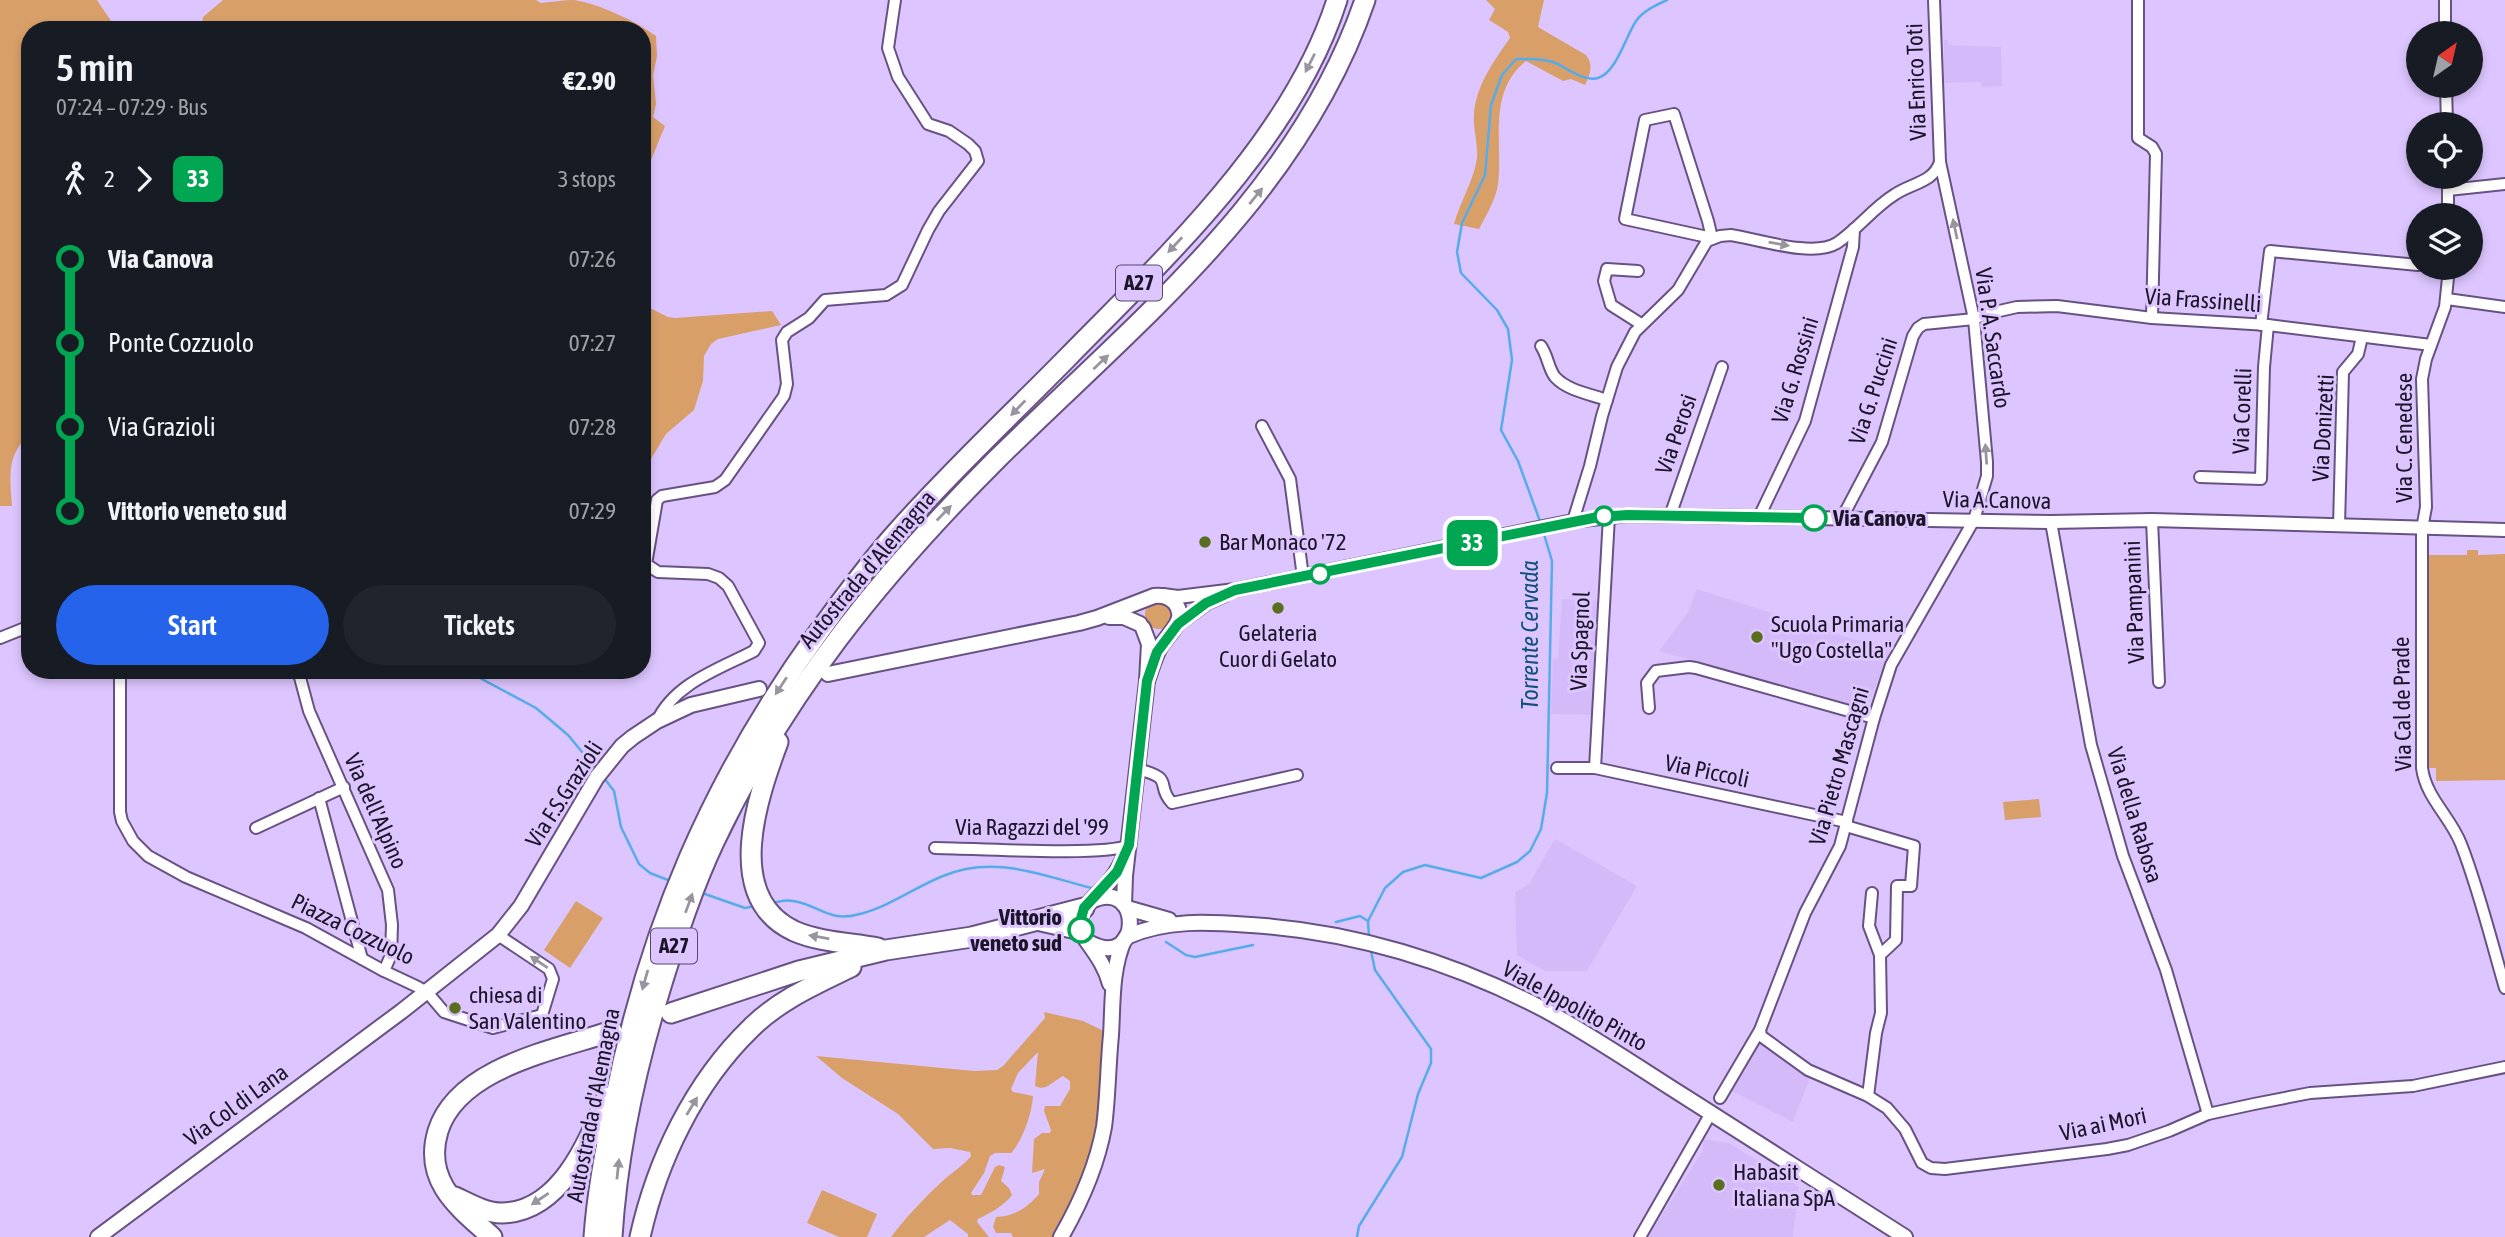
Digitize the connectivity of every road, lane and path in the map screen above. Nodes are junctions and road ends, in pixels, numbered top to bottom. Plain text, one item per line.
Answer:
1 (895, 0) edge
2 (1337, 0) edge
3 (1365, 0) edge
4 (1934, 0) edge
5 (2138, 0) edge
6 (2445, 0) edge
7 (2445, 21) edge
8 (1940, 162) junction
9 (2505, 184) edge
10 (2448, 190) joint
11 (2448, 203) edge
12 (1854, 229) junction
13 (1712, 238) junction
14 (2406, 264) edge
15 (1638, 271) dead end
16 (2448, 280) edge
17 (2447, 299) junction
18 (2505, 307) edge
19 (2152, 318) junction
20 (1974, 319) junction
21 (1641, 324) junction
22 (2265, 325) junction
23 (2362, 337) junction
24 (2431, 345) junction
25 (1541, 346) dead end
26 (1722, 367) dead end
27 (1607, 400) junction
28 (1262, 426) dead end
29 (2200, 477) dead end
30 (1609, 516) junction
31 (1670, 516) junction
32 (1759, 517) junction
33 (1842, 518) junction
34 (1974, 520) junction
35 (2152, 520) junction
36 (1573, 521) junction
37 (2051, 522) junction
38 (2339, 526) junction
39 (2422, 529) junction
40 (2505, 530) edge
41 (651, 535) edge
42 (651, 567) edge
43 (1303, 577) junction
44 (1235, 590) junction
45 (1162, 595) junction
46 (1146, 600) junction
47 (1097, 618) junction
48 (1142, 626) junction
49 (1174, 628) junction
50 (21, 630) edge
51 (0, 638) edge
52 (828, 674) dead end
53 (120, 679) edge
54 (300, 679) edge
55 (807, 679) junction
56 (1147, 681) junction
57 (2159, 682) dead end
58 (759, 689) dead end
59 (1649, 708) dead end
60 (1874, 718) junction
61 (657, 721) junction
62 (1557, 768) dead end
63 (1595, 768) junction
64 (1137, 769) junction
65 (1297, 775) dead end
66 (344, 787) junction
67 (319, 799) junction
68 (1847, 824) junction
69 (256, 828) dead end
70 (1129, 845) junction
71 (935, 848) dead end
72 (1872, 893) dead end
73 (1087, 905) junction
74 (1125, 907) junction
75 (1040, 921) junction
76 (1181, 923) junction
77 (498, 935) junction
78 (1085, 937) junction
79 (1125, 939) junction
80 (886, 950) junction
81 (1880, 955) junction
82 (362, 959) junction
83 (384, 971) junction
84 (445, 979) joint
85 (2505, 988) edge
86 (427, 992) junction
87 (1112, 992) junction
88 (402, 1011) joint
89 (671, 1013) dead end
90 (1760, 1030) junction
91 (612, 1031) dead end
92 (623, 1058) junction
93 (2505, 1067) edge
94 (1868, 1096) junction
95 (1720, 1098) dead end
96 (1711, 1113) junction
97 (2208, 1114) junction
98 (448, 1194) junction
99 (98, 1237) edge
100 (492, 1237) edge
101 (594, 1237) edge
102 (612, 1237) edge
103 (640, 1237) edge
104 (1061, 1237) edge
105 (1640, 1237) edge
106 (1905, 1237) edge

1 - 41 street
2 -> 92 highway, Autostrada d'Alemagna / A27
55 -> 3 highway, Autostrada d'Alemagna / A27
4 - 8 street, Via Enrico Toti
5 - 19 street
6 - 7 street
8 - 12 street
20 -> 8 street, Via P. A. Saccardo
9 - 10 street
10 - 11 street
13 -> 12 street
12 - 32 street, Via G. Rossini
13 - 13 street
13 - 21 street
14 - 22 street
15 - 21 street
16 - 17 street, Via C. Cenedese
17 - 18 street
17 - 24 street, Via C. Cenedese
19 - 20 street, Via Frassinelli
19 - 22 street, Via Frassinelli
20 - 33 street, Via G. Puccini
34 -> 20 street, Via P. A. Saccardo
21 - 27 street
22 - 23 street, Via Frassinelli
22 - 29 street, Via Corelli
23 - 24 street, Via Frassinelli
23 - 38 street, Via Donizetti
24 - 39 street, Via C. Cenedese
25 - 27 street
26 - 31 street, Via Perosi
27 - 36 street
28 - 43 street
30 - 31 street, Via A.Canova
30 - 36 street, Via A.Canova
30 - 63 street, Via Spagnol
31 - 32 street, Via A.Canova
32 - 33 street, Via A.Canova
33 - 34 street, Via A.Canova
34 - 37 street, Via A.Canova
34 - 60 street, Via Pietro Mascagni
35 - 37 street, Via A.Canova
35 - 38 street, Via A.Canova
35 - 57 street, Via Pampanini
36 - 43 street
37 - 97 street, Via della Rabosa
38 - 39 street, Via A.Canova
39 - 40 street, Via A.Canova
39 - 85 street, Via Cal de Prade
42 - 61 street
43 - 44 street
44 - 45 street
44 - 49 street
45 - 46 main road
45 - 49 main road
46 - 47 main road
46 - 48 main road
47 - 48 main road
47 - 52 main road
48 - 49 main road
48 - 56 main road
49 - 56 main road
50 - 51 street
53 - 82 street, Piazza Cozzuolo
54 - 66 street, Via dell'Alpino
80 -> 55 highway, A27
102 -> 55 highway, Autostrada d'Alemagna / A27
56 - 64 main road
58 - 61 main road, Via F.S.Grazioli
59 - 60 street
60 - 68 street, Via Pietro Mascagni
61 - 77 main road, Via F.S.Grazioli
62 - 63 street, Via Piccoli
63 - 68 street, Via Piccoli
64 - 65 street
64 - 70 main road
66 - 67 street
66 - 83 street, Via dell'Alpino
67 - 69 street
67 - 82 street
68 - 81 street, Via Piccoli
68 - 90 street, Via Pietro Mascagni
70 - 71 street, Via Ragazzi del '99
70 - 73 main road
70 - 74 main road
72 - 81 street
73 - 74 main road
73 - 75 highway, A27
73 - 78 main road
74 - 76 main road, Viale Ippolito Pinto
74 - 79 main road
75 - 78 highway, A27
75 - 80 highway, A27
76 - 79 main road, Viale Ippolito Pinto
76 - 96 main road, Viale Ippolito Pinto
77 - 84 main road, Via F.S.Grazioli
86 -> 77 street
78 - 79 main road
78 - 87 main road
79 - 87 main road
80 - 89 highway, A27
103 -> 80 highway, A27
81 - 94 street
82 - 83 street, Piazza Cozzuolo
83 - 86 street, Piazza Cozzuolo
84 - 86 main road, Piazza Cozzuolo
86 - 88 main road, Piazza Cozzuolo
87 - 104 main road
88 - 99 main road, Via Col di Lana
90 - 94 street, Via ai Mori
90 - 95 street, Via Pietro Mascagni
91 - 98 highway
92 -> 98 highway, A27
92 - 101 highway, Autostrada d'Alemagna / A27
93 - 97 street, Via ai Mori
94 - 97 street, Via ai Mori
96 - 105 street
96 - 106 main road, Viale Ippolito Pinto
98 - 100 highway

